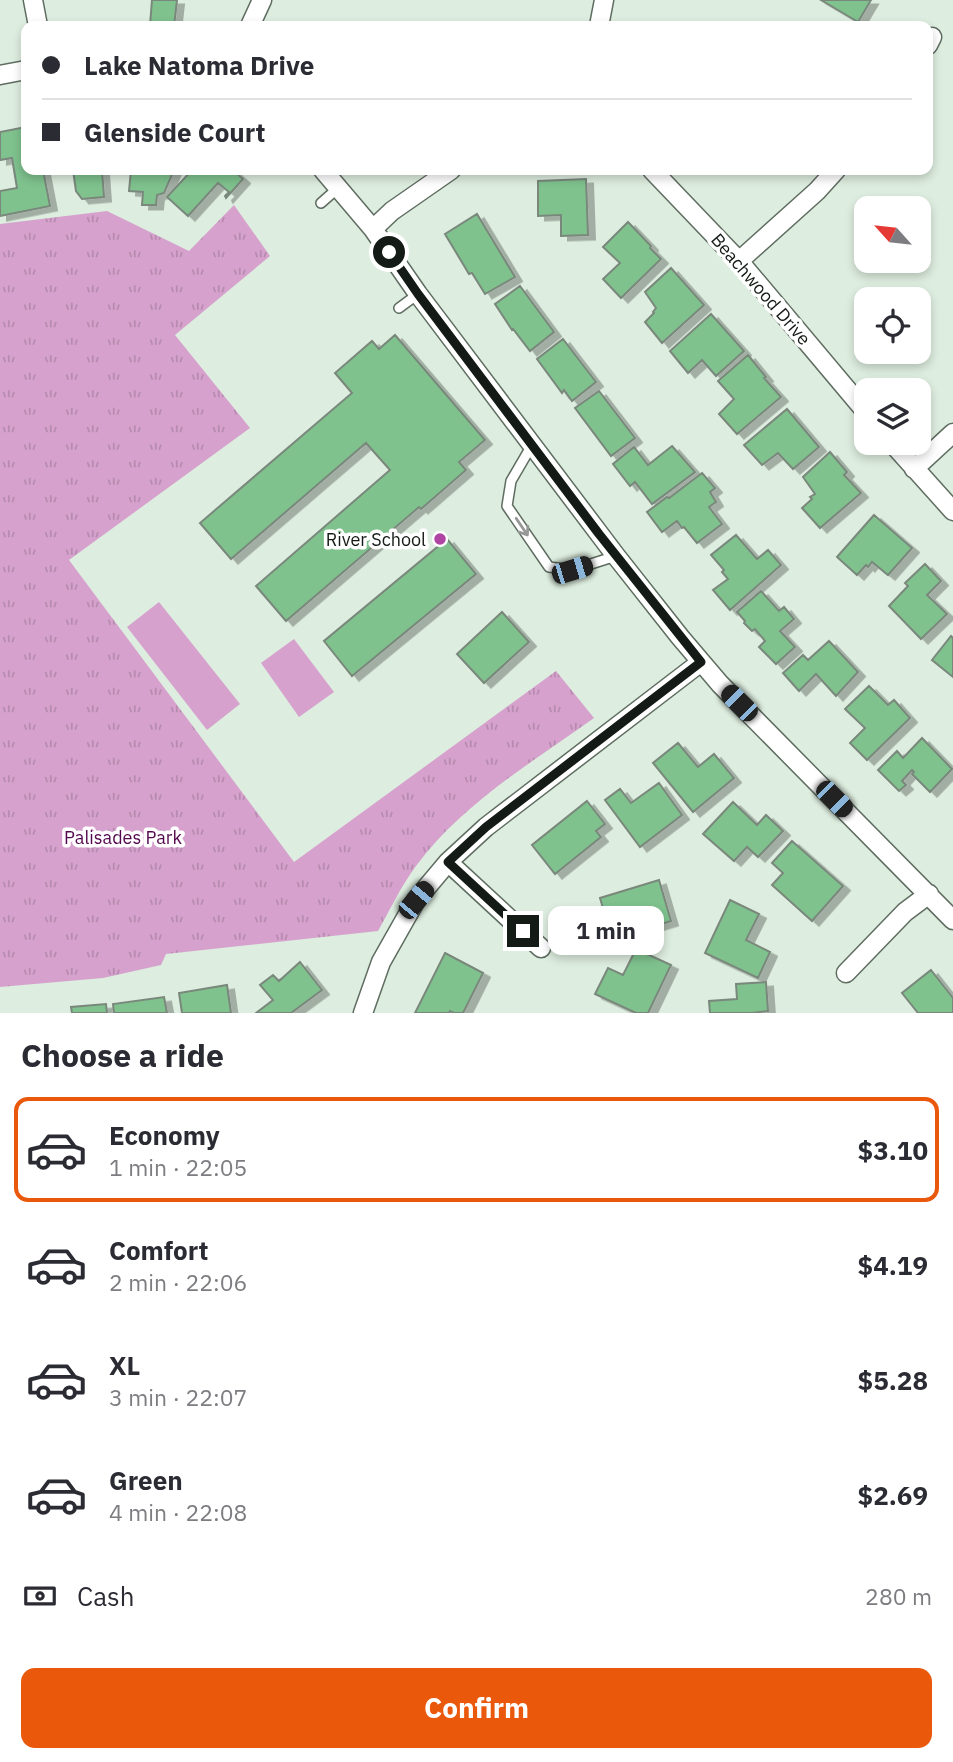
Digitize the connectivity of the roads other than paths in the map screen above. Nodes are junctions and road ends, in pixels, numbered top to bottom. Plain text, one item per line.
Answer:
1 (33, 0) edge
2 (262, 0) edge
3 (604, 0) edge
4 (37, 21) edge
5 (252, 21) edge
6 (600, 21) edge
7 (21, 71) edge
8 (0, 75) edge
9 (327, 175) edge
10 (444, 175) edge
11 (657, 175) edge
12 (831, 175) edge
13 (338, 188) junction
14 (321, 203) dead end
15 (373, 229) junction
16 (739, 261) junction
17 (418, 294) junction
18 (399, 308) dead end
19 (854, 398) edge
20 (953, 433) edge
21 (533, 445) junction
22 (902, 455) edge
23 (914, 469) junction
24 (953, 510) edge
25 (616, 556) junction
26 (701, 662) junction
27 (448, 862) junction
28 (929, 894) junction
29 (953, 920) edge
30 (541, 948) dead end
31 (846, 973) dead end
32 (363, 1013) edge

1 - 4 street
2 - 5 street
3 - 6 street
7 - 8 street
9 - 13 street
10 - 15 street
11 - 16 street, Beachwood Drive
12 - 16 street
13 - 14 lane
13 - 15 street
15 - 17 street
16 - 19 street, Beachwood Drive
17 - 18 lane
17 - 21 street
20 - 23 street
21 - 25 street
21 -> 25 lane
22 - 23 street
23 - 24 street
25 - 26 street
26 - 27 street
26 - 28 street
27 - 30 street
27 - 32 street
28 - 29 street
28 - 31 street

